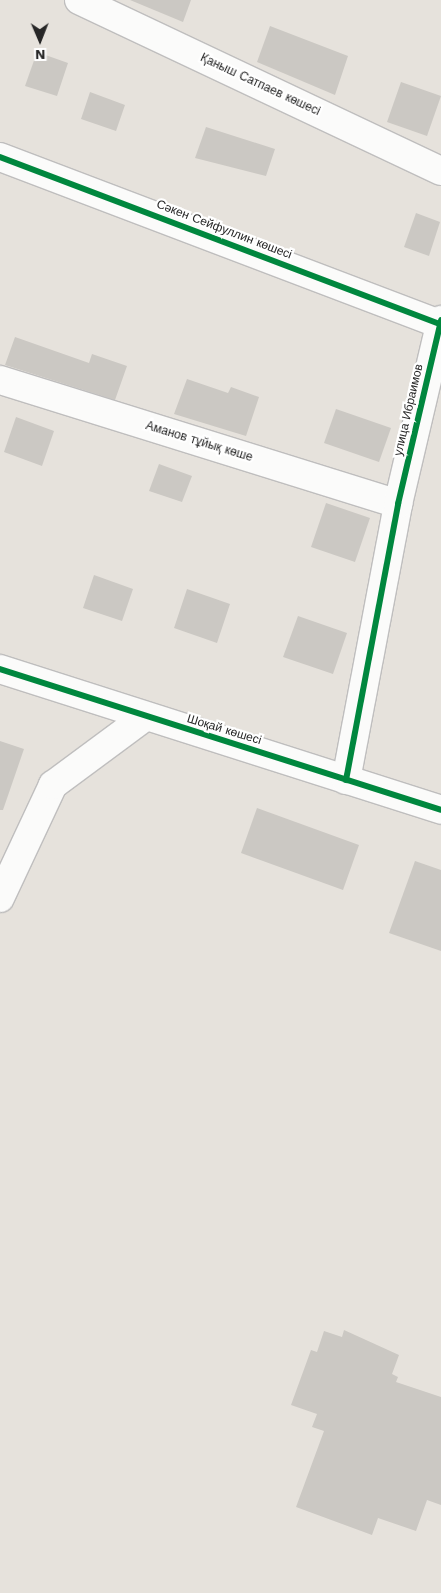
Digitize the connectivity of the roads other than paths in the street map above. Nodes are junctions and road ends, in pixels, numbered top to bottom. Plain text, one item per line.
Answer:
1 (79, 0) edge
2 (0, 158) edge
3 (441, 171) edge
4 (441, 322) edge
5 (0, 380) edge
6 (398, 504) junction
7 (0, 669) edge
8 (145, 717) junction
9 (346, 780) junction
10 (441, 810) edge
11 (0, 898) edge

1 - 3 street, Қаныш Сатпаев көшесі
2 - 4 street, Сәкен Сейфуллин көшесі
4 - 6 street, улица Ибраимов
5 - 6 street, Аманов тұйық көше
6 - 9 street, улица Ибраимов
7 - 8 street, Шоқай көшесі
8 - 9 street, Шоқай көшесі
8 - 11 street
9 - 10 street, Шоқай көшесі

